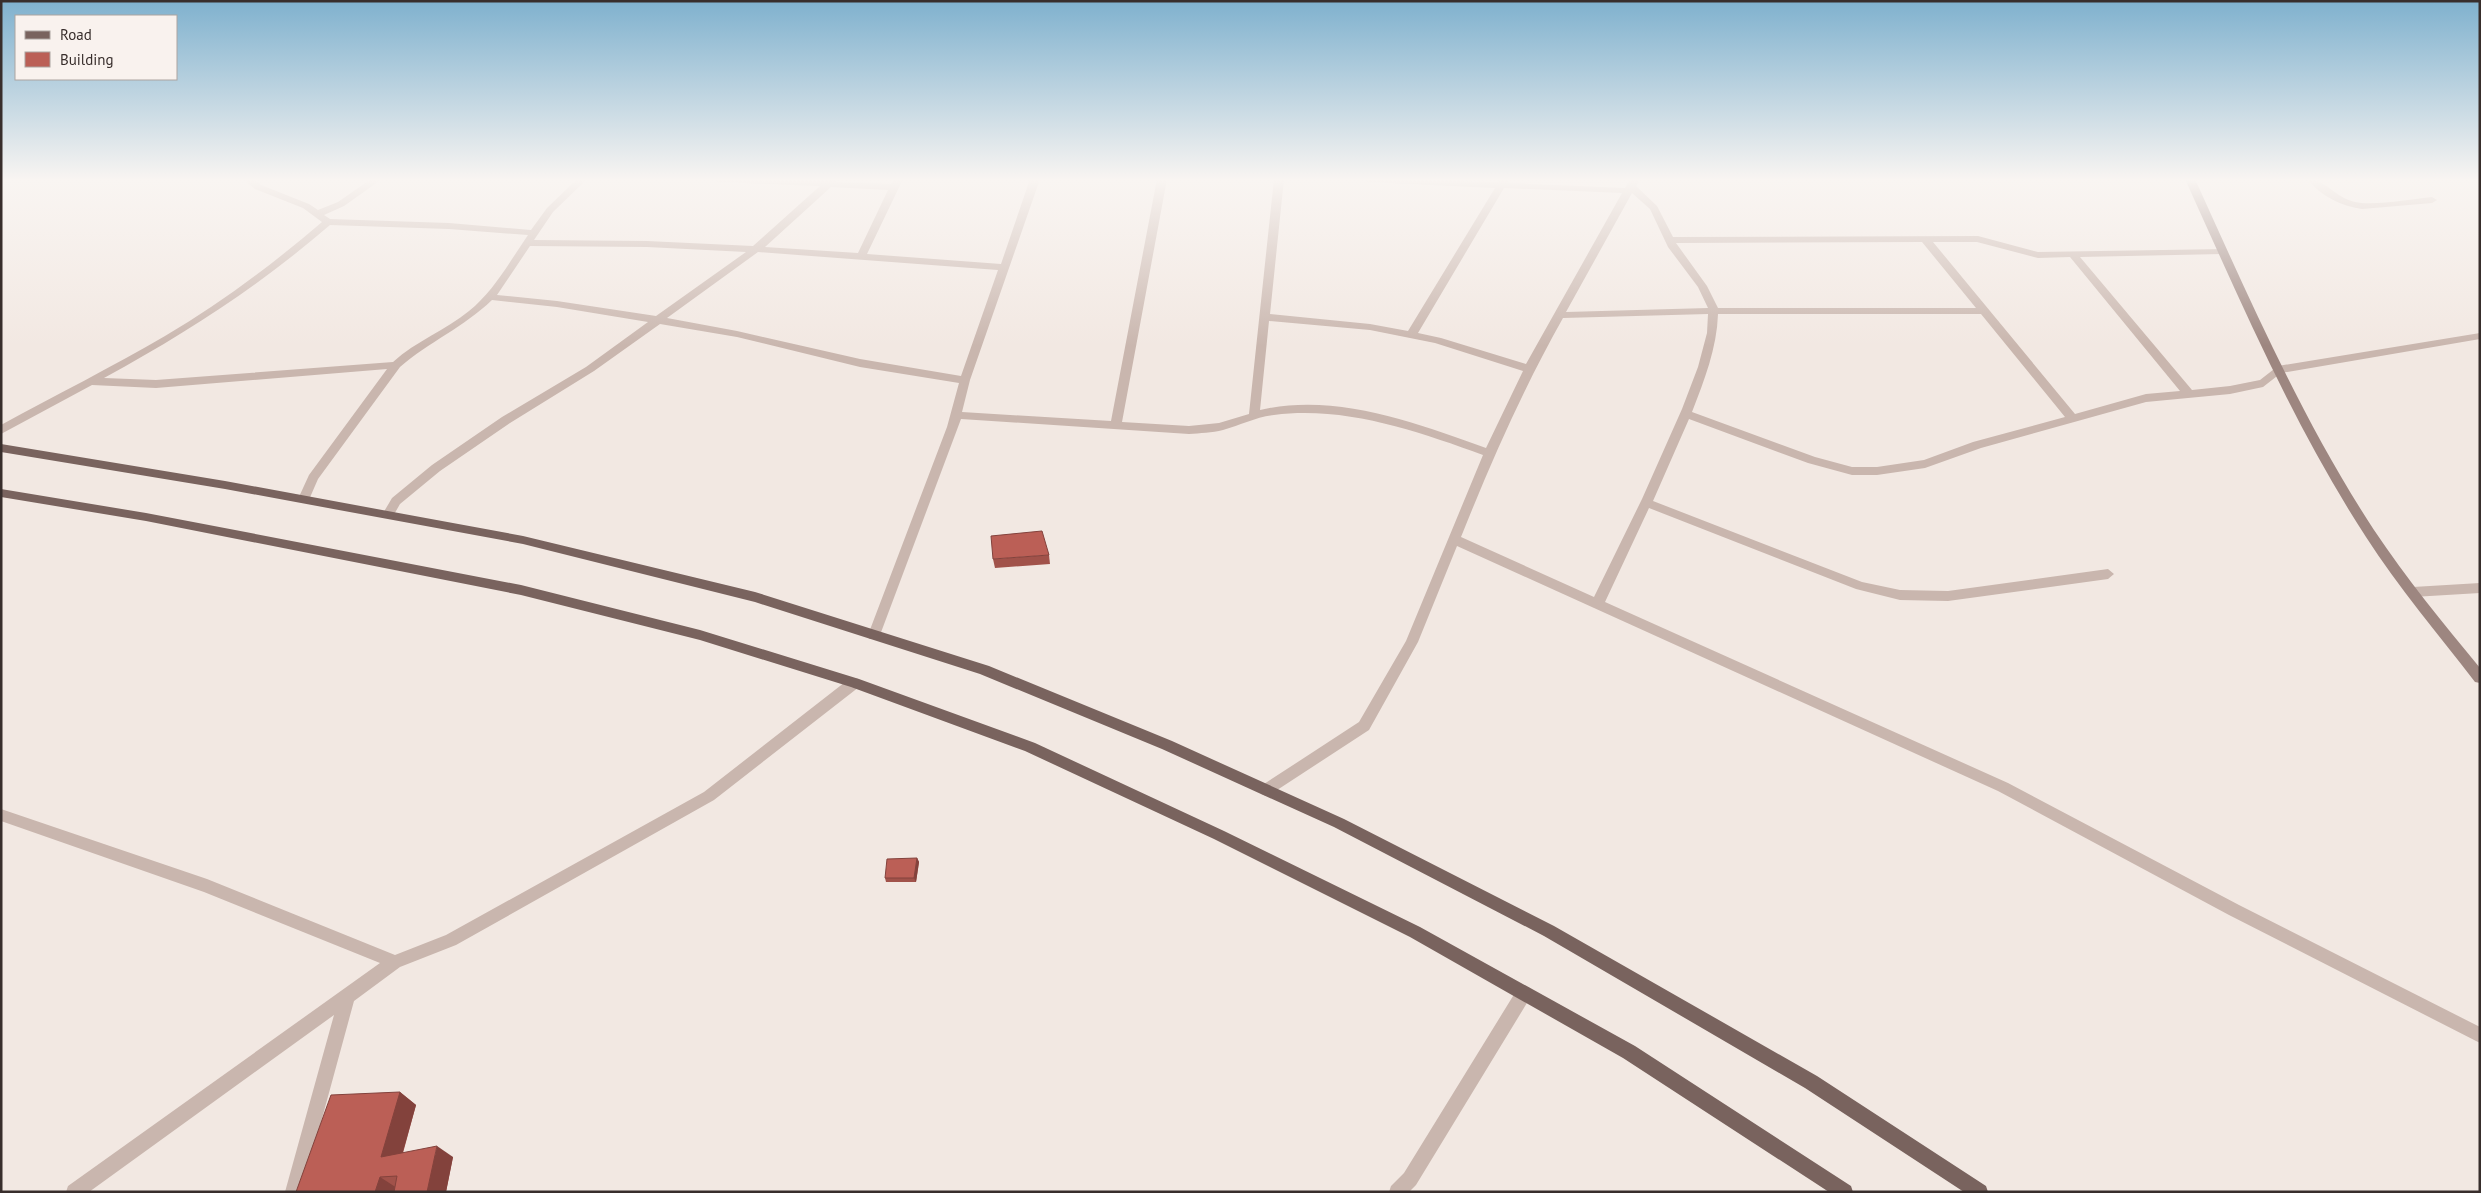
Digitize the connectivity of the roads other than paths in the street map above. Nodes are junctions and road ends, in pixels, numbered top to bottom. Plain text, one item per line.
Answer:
1 (313, 235) edge
2 (533, 235) edge
3 (772, 235) edge
4 (871, 235) edge
5 (1015, 235) edge
6 (1152, 235) edge
7 (1273, 235) edge
8 (1471, 235) edge
9 (1605, 235) edge
10 (1666, 235) edge
11 (2215, 235) edge
12 (1924, 238) junction
13 (1669, 240) junction
14 (528, 242) junction
15 (756, 249) junction
16 (2222, 250) junction
17 (861, 256) junction
18 (2074, 256) junction
19 (1004, 267) junction
20 (490, 297) junction
21 (1713, 311) junction
22 (1984, 311) junction
23 (1560, 316) junction
24 (1264, 317) junction
25 (658, 320) junction
26 (1411, 335) junction
27 (2480, 336) edge
28 (396, 365) junction
29 (1529, 369) junction
30 (2278, 370) junction
31 (965, 380) junction
32 (91, 381) junction
33 (2188, 392) junction
34 (956, 414) junction
35 (1685, 414) junction
36 (1254, 417) junction
37 (2073, 419) junction
38 (1116, 424) junction
39 (1, 430) edge
40 (1, 448) edge
41 (1489, 453) junction
42 (1, 493) edge
43 (304, 500) junction
44 (1644, 502) junction
45 (388, 515) junction
46 (1455, 540) junction
47 (2108, 574) dead end
48 (2480, 588) edge
49 (2414, 592) junction
50 (1597, 605) junction
51 (874, 635) junction
52 (2480, 678) edge
53 (854, 683) junction
54 (1266, 790) junction
55 (1, 815) edge
56 (395, 962) junction
57 (1524, 993) junction
58 (347, 998) junction
59 (2480, 1035) edge
60 (74, 1192) edge
61 (293, 1192) edge
62 (1397, 1192) edge
63 (1845, 1192) edge
64 (1980, 1192) edge

1 - 32 street
2 - 14 street
3 - 15 street
4 - 17 street
5 - 19 street
6 - 38 street
7 - 24 street
8 - 26 street
9 - 23 street
10 - 13 street
11 - 16 street
12 - 13 street
12 - 18 street
12 - 22 street
13 - 21 street
14 - 15 street
14 - 20 street
15 - 17 street
15 - 25 street
16 - 18 street
16 - 30 street
17 - 19 street
18 - 33 street
19 - 31 street
20 - 25 street
20 - 28 street
21 - 22 street
21 - 23 street
21 - 35 street
22 - 37 street
23 - 29 street
24 - 26 street
24 - 36 street
25 - 31 street
25 - 45 street
26 - 29 street
27 - 30 street
28 - 32 street
28 - 43 street
29 - 41 street
30 - 33 street
30 - 49 street
31 - 34 street
32 - 39 street
33 - 37 street
34 - 38 street
34 - 51 street
35 - 37 street
35 - 44 street
36 - 38 street
36 - 41 street
40 - 43 main road
41 - 46 street
42 - 53 main road
43 - 45 main road
44 - 47 street
44 - 50 street
45 - 51 main road
46 - 50 street
46 - 54 street
48 - 49 street
49 - 52 street
50 - 59 street
51 - 54 main road
53 - 56 street
53 - 57 main road
54 - 64 main road
55 - 56 street
56 - 58 street
57 - 62 street
57 - 63 main road
58 - 60 street
58 - 61 street

